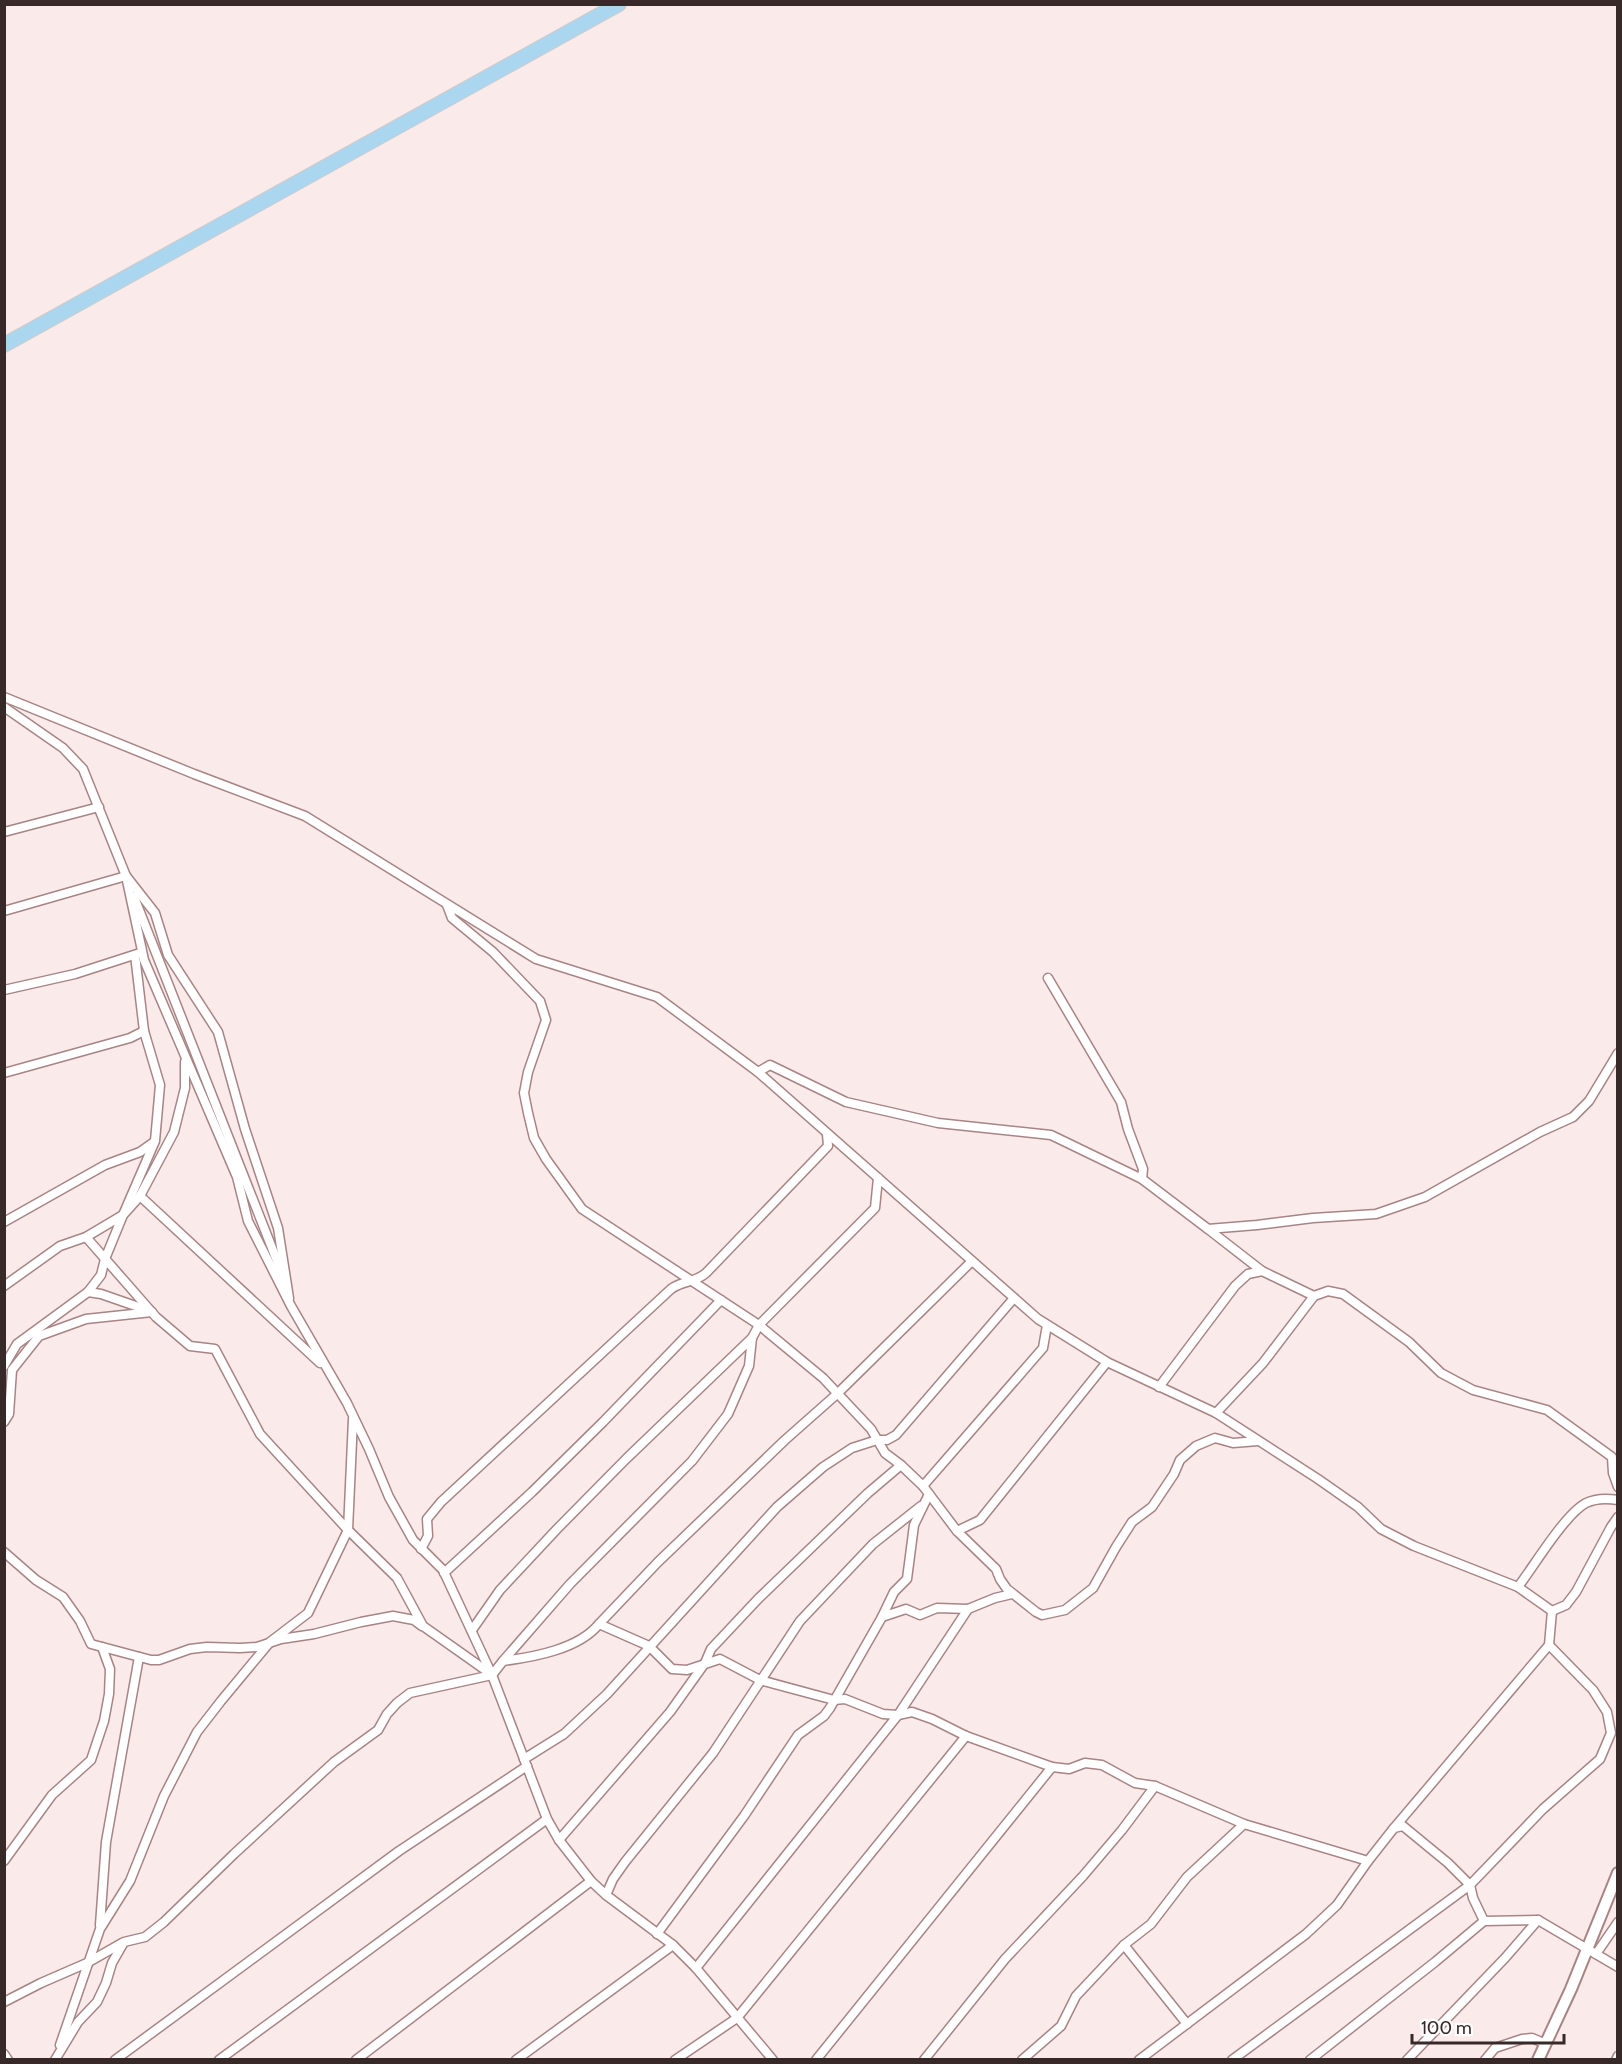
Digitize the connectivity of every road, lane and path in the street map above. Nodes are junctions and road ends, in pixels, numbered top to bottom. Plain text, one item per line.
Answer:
1 (619, 4) edge
2 (4, 345) edge
3 (4, 697) edge
4 (4, 707) edge
5 (98, 803) junction
6 (4, 832) edge
7 (126, 876) junction
8 (447, 904) junction
9 (4, 911) edge
10 (138, 953) junction
11 (1048, 978) dead end
12 (4, 990) edge
13 (144, 1031) junction
14 (1617, 1053) edge
15 (185, 1058) junction
16 (758, 1072) junction
17 (4, 1073) edge
18 (827, 1134) junction
19 (155, 1141) junction
20 (878, 1178) junction
21 (1142, 1179) junction
22 (140, 1196) junction
23 (123, 1215) junction
24 (4, 1222) edge
25 (1208, 1229) junction
26 (86, 1237) junction
27 (105, 1259) junction
28 (972, 1261) junction
29 (1262, 1271) junction
30 (692, 1280) junction
31 (4, 1286) edge
32 (288, 1288) junction
33 (88, 1292) junction
34 (1314, 1296) junction
35 (1014, 1298) junction
36 (721, 1300) junction
37 (291, 1306) junction
38 (152, 1312) junction
39 (759, 1325) junction
40 (1047, 1325) junction
41 (752, 1338) junction
42 (1107, 1362) junction
43 (4, 1366) edge
44 (327, 1369) junction
45 (1159, 1387) junction
46 (837, 1394) junction
47 (1216, 1413) junction
48 (353, 1416) junction
49 (4, 1422) edge
50 (877, 1440) junction
51 (1262, 1443) junction
52 (901, 1465) junction
53 (923, 1486) junction
54 (1617, 1487) edge
55 (929, 1494) junction
56 (1617, 1500) edge
57 (922, 1505) junction
58 (1617, 1517) edge
59 (348, 1530) junction
60 (957, 1531) junction
61 (421, 1549) junction
62 (4, 1552) edge
63 (444, 1573) junction
64 (1518, 1587) junction
65 (1012, 1594) junction
66 (968, 1609) junction
67 (1552, 1611) junction
68 (882, 1617) junction
69 (599, 1624) junction
70 (423, 1626) junction
71 (472, 1630) junction
72 (270, 1642) junction
73 (649, 1646) junction
74 (1548, 1646) junction
75 (102, 1647) junction
76 (139, 1657) junction
77 (503, 1660) junction
78 (705, 1663) junction
79 (492, 1675) junction
80 (760, 1680) junction
81 (834, 1700) junction
82 (898, 1715) junction
83 (966, 1736) junction
84 (525, 1762) junction
85 (1052, 1767) junction
86 (1155, 1785) junction
87 (547, 1819) junction
88 (1244, 1824) junction
89 (1394, 1828) junction
90 (559, 1840) junction
91 (1368, 1861) junction
92 (4, 1862) edge
93 (1617, 1873) edge
94 (591, 1881) junction
95 (1470, 1885) junction
96 (606, 1895) junction
97 (1538, 1920) junction
98 (1484, 1921) junction
99 (1617, 1922) edge
100 (100, 1929) junction
101 (657, 1934) junction
102 (124, 1942) junction
103 (673, 1945) junction
104 (1124, 1945) junction
105 (1591, 1952) junction
106 (87, 1963) junction
107 (1617, 1967) edge
108 (696, 1968) junction
109 (4, 2002) edge
110 (737, 2018) junction
111 (1187, 2024) junction
112 (1546, 2044) junction
113 (4, 2054) edge
114 (55, 2059) edge
115 (8, 2060) edge
116 (115, 2060) edge
117 (219, 2060) edge
118 (356, 2060) edge
119 (516, 2060) edge
120 (675, 2060) edge
121 (773, 2060) edge
122 (816, 2060) edge
123 (924, 2060) edge
124 (1022, 2060) edge
125 (1139, 2060) edge
126 (1232, 2060) edge
127 (1310, 2060) edge
128 (1407, 2060) edge
129 (1485, 2060) edge
130 (1538, 2060) edge

1 - 2 highway
3 - 8 street
4 - 5 street
5 - 6 street
5 - 7 street
7 - 9 street
7 - 10 street
7 - 32 street
7 - 32 street
8 - 16 street
8 - 30 street
10 - 12 street
10 - 13 street
10 - 15 street
11 - 21 street
13 - 17 street
13 - 19 street
14 - 25 street
15 - 22 street
15 - 37 street
16 - 18 street
16 - 21 street
18 - 20 street
18 - 30 street
19 - 23 street
19 - 24 street
20 - 28 street
20 - 39 street
21 - 25 street
22 - 23 street
22 - 44 street
23 - 26 street
23 - 27 street
25 - 29 street
26 - 27 street
26 - 31 street
27 - 33 street
27 - 38 street
28 - 35 street
28 - 46 street
29 - 34 street
29 - 45 street
30 - 36 street
30 - 61 street
32 - 37 street
33 - 38 street
33 - 43 street
34 - 47 street
34 - 54 street
35 - 40 street
35 - 50 street
36 - 39 street
36 - 63 street
37 - 44 street
38 - 49 street
38 - 59 street
39 - 41 street
39 - 46 street
40 - 42 street
40 - 53 street
41 - 71 street
41 - 77 street
42 - 45 street
42 - 60 street
44 - 48 street
45 - 47 street
46 - 50 street
46 - 69 street
47 - 51 street
48 - 59 street
48 - 61 street
50 - 52 street
50 - 73 street
51 - 64 street
51 - 65 street
52 - 53 street
52 - 78 street
53 - 55 street
55 - 57 street
55 - 60 street
56 - 64 street
57 - 68 street
57 - 80 street
58 - 67 street
59 - 70 street
59 - 72 street
60 - 65 street
61 - 63 street
62 - 75 street
63 - 71 street
64 - 67 street
65 - 66 street
66 - 68 street
66 - 82 street
67 - 74 street
68 - 81 street
69 - 73 street
69 - 77 street
70 - 72 street
70 - 79 street
71 - 79 street
72 - 76 street
72 - 100 street
73 - 78 street
73 - 84 street
74 - 89 street
74 - 95 street
75 - 76 street
75 - 92 street
76 - 100 street
77 - 79 street
78 - 80 street
78 - 90 street
79 - 84 street
79 - 102 street
80 - 81 street
80 - 96 street
81 - 82 street
81 - 101 street
82 - 83 street
82 - 108 street
83 - 85 street
83 - 110 street
84 - 87 street
84 - 116 street
85 - 86 street
85 - 122 street
86 - 88 street
86 - 123 street
87 - 90 street
87 - 117 street
88 - 91 street
88 - 104 street
89 - 91 street
89 - 95 street
90 - 94 street
91 - 111 street
93 - 105 street
94 - 96 street
94 - 118 street
95 - 98 street
95 - 126 street
96 - 101 street
97 - 98 street
97 - 105 street
97 - 128 street
98 - 127 street
99 - 105 street
100 - 106 street
101 - 103 street
102 - 106 street
102 - 114 street
103 - 108 street
103 - 119 street
104 - 111 street
104 - 124 street
105 - 107 street
105 - 112 street
106 - 109 street
106 - 114 street
108 - 110 street
110 - 120 street
110 - 121 street
111 - 125 street
112 - 129 street
112 - 130 street
113 - 115 street

